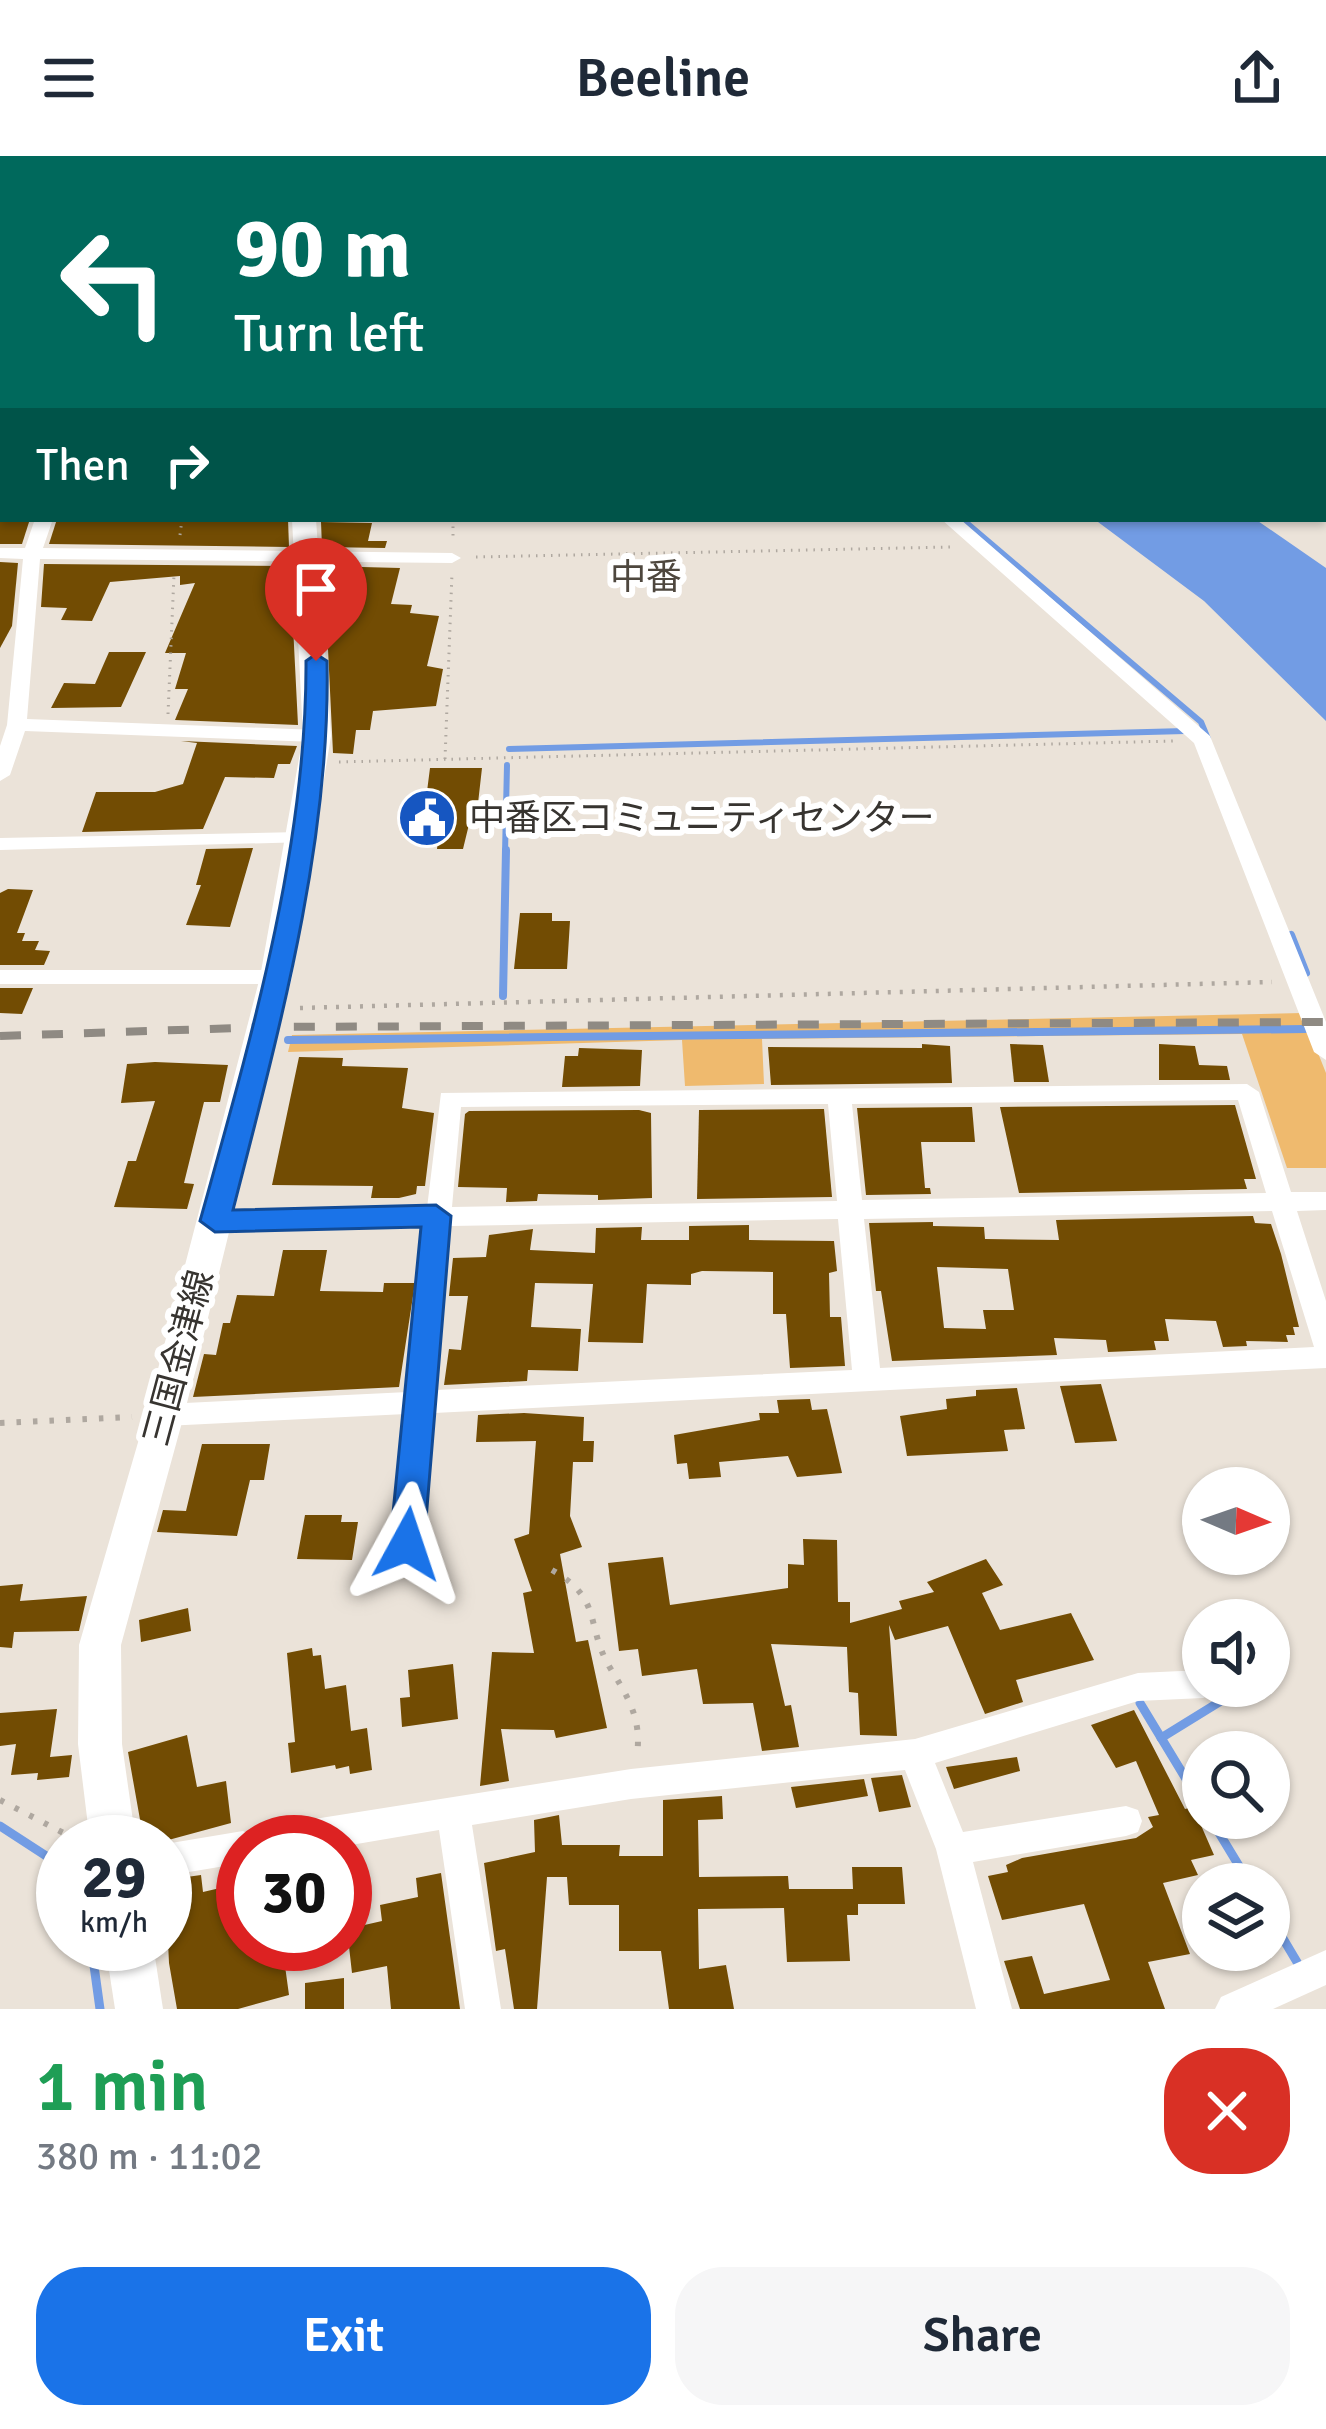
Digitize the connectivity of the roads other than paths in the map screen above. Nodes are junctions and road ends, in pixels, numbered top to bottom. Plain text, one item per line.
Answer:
1 (43, 522) edge
2 (304, 522) edge
3 (954, 522) edge
4 (0, 553) edge
5 (32, 554) junction
6 (305, 558) junction
7 (452, 558) road end
8 (17, 725) junction
9 (315, 750) junction
10 (0, 775) edge
11 (301, 838) junction
12 (0, 844) edge
13 (0, 977) edge
14 (273, 992) junction
15 (1326, 1052) edge
16 (839, 1096) junction
17 (1326, 1201) edge
18 (1283, 1202) junction
19 (849, 1210) junction
20 (436, 1216) junction
21 (215, 1221) junction
22 (1326, 1344) edge
23 (1326, 1357) edge
24 (866, 1378) junction
25 (421, 1404) junction
26 (165, 1415) junction
27 (407, 1544) dead end
28 (1182, 1685) edge
29 (915, 1754) junction
30 (453, 1810) junction
31 (109, 1815) edge
32 (1126, 1820) dead end
33 (372, 1824) edge
34 (953, 1849) junction
35 (1326, 1967) edge
36 (134, 1971) edge
37 (140, 2009) edge
38 (483, 2009) edge
39 (994, 2009) edge
40 (1233, 2009) edge

1 - 5 street
2 - 6 main road, 三国金津線
3 - 15 street
4 - 5 street
5 - 6 street
5 - 8 street
6 - 7 street
6 - 9 main road, 三国金津線
8 - 9 street
8 - 10 street
9 - 11 main road, 三国金津線
11 - 12 street
11 - 14 main road, 三国金津線
13 - 14 street
14 - 21 main road, 三国金津線
16 - 18 street
16 - 19 street
16 - 20 street
17 - 18 street
18 - 19 street
18 - 22 street
19 - 20 street
19 - 24 street
20 - 21 street
20 - 25 street
21 - 26 main road, 三国金津線
23 - 24 street
24 - 25 street
25 - 26 street
25 - 27 street
26 - 31 main road, 三国金津線
28 - 29 street
29 - 30 street
29 - 34 street
30 - 33 street
30 - 38 street
32 - 34 street
34 - 39 street
35 - 40 street
36 - 37 main road

